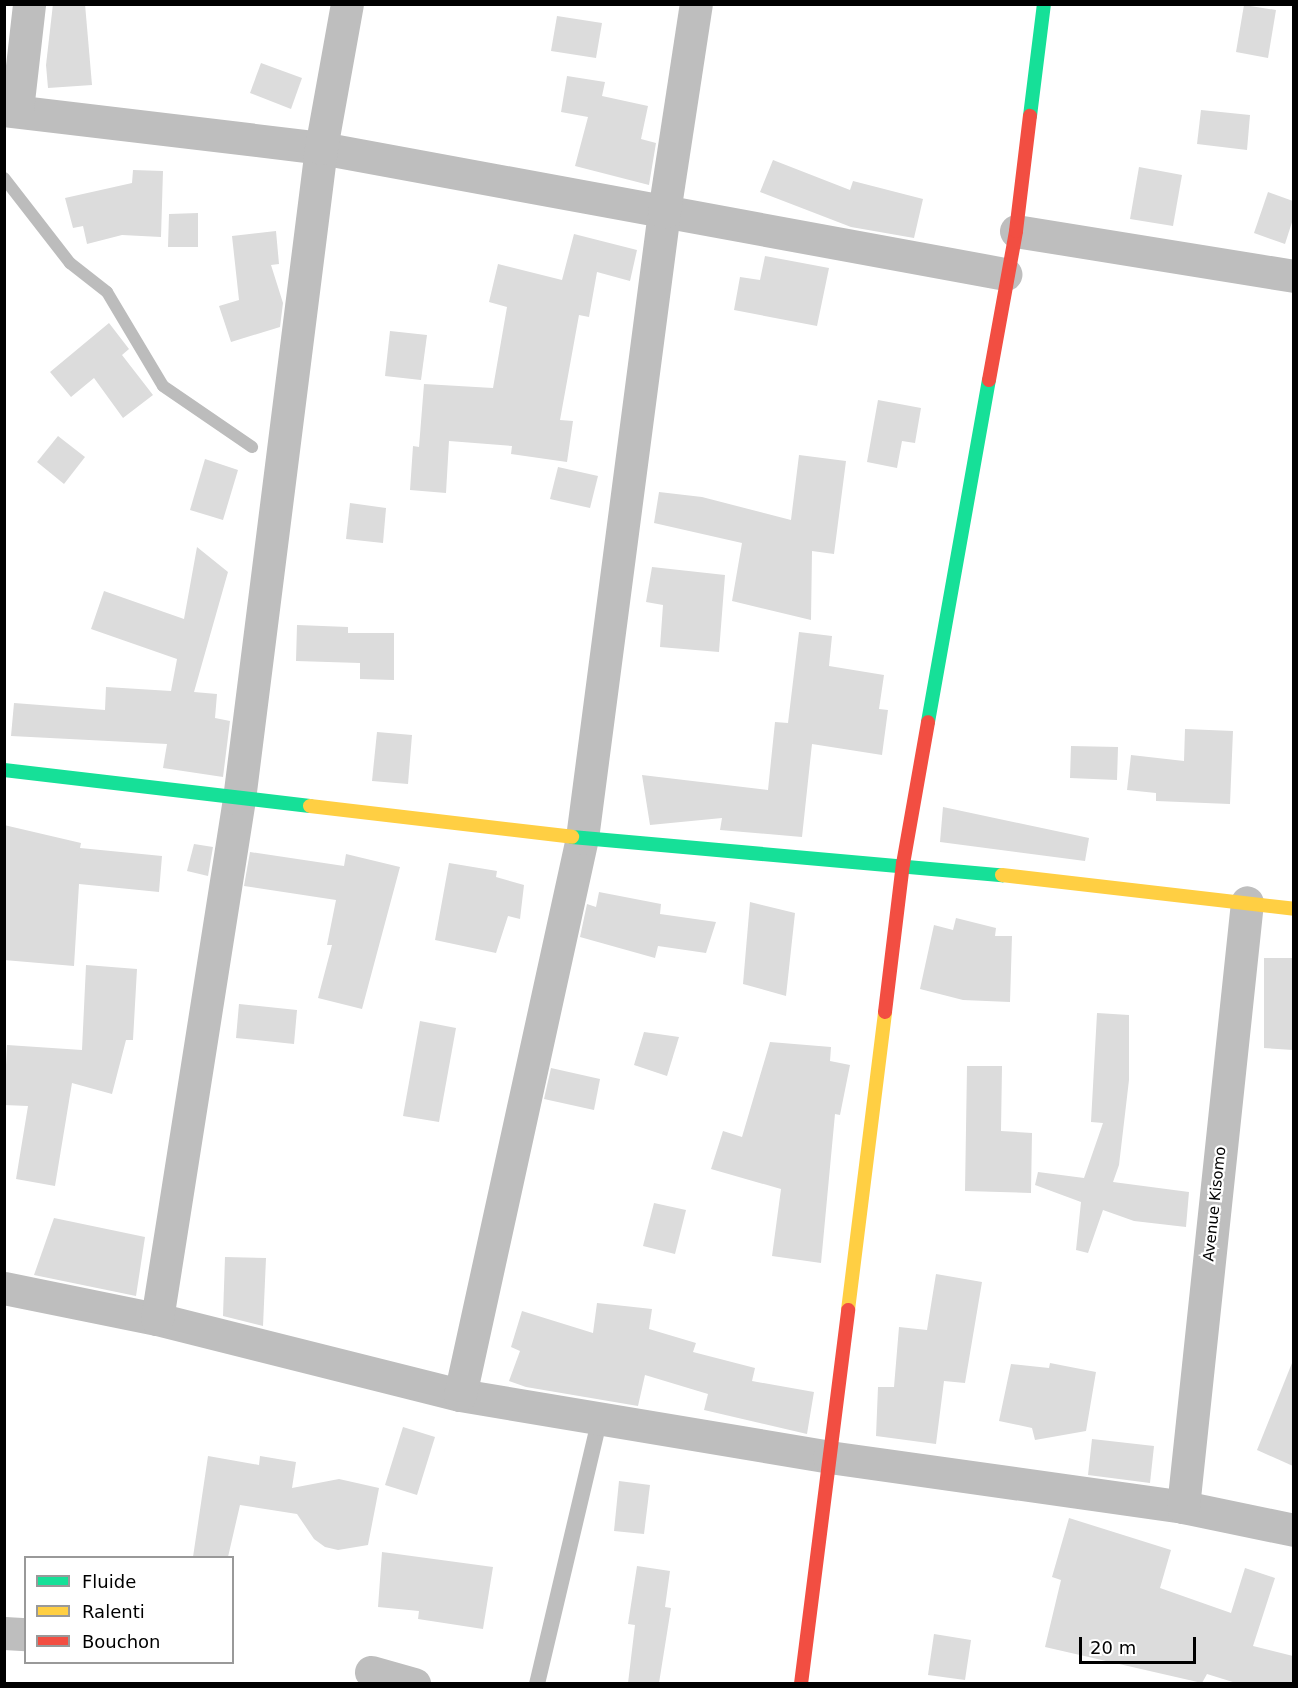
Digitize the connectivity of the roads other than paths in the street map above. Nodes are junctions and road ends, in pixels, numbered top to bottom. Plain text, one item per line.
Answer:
1 (29, 4) edge
2 (347, 4) edge
3 (696, 4) edge
4 (1044, 4) edge
5 (11, 110) edge
6 (321, 148) junction
7 (664, 212) junction
8 (1016, 231) junction
9 (1005, 274) junction
10 (1293, 276) edge
11 (4, 770) edge
12 (239, 799) junction
13 (582, 838) junction
14 (903, 864) junction
15 (1247, 902) junction
16 (1293, 909) edge
17 (4, 1288) edge
18 (157, 1319) junction
19 (460, 1395) junction
20 (599, 1421) junction
21 (829, 1457) junction
22 (1183, 1507) junction
23 (1293, 1530) edge
24 (4, 1633) edge
25 (24, 1634) edge
26 (371, 1672) dead end
27 (414, 1683) edge
28 (537, 1683) edge
29 (801, 1683) edge

1 - 5 street
2 - 6 street
3 - 7 street
4 - 8 street
5 - 6 street
6 - 7 street
6 - 12 street
7 - 9 street
7 - 13 street
8 - 9 street
8 - 10 street
9 - 14 street
11 - 12 street
12 - 13 street
12 - 18 street
13 - 14 street
13 - 19 street
14 - 15 street
14 - 21 street
15 - 16 street
15 - 22 street, Avenue Kisomo
17 - 18 street
18 - 19 street
19 - 20 street
20 - 21 street
20 - 28 lane
21 - 22 street
21 - 29 street
22 - 23 street
24 - 25 street
26 - 27 street

